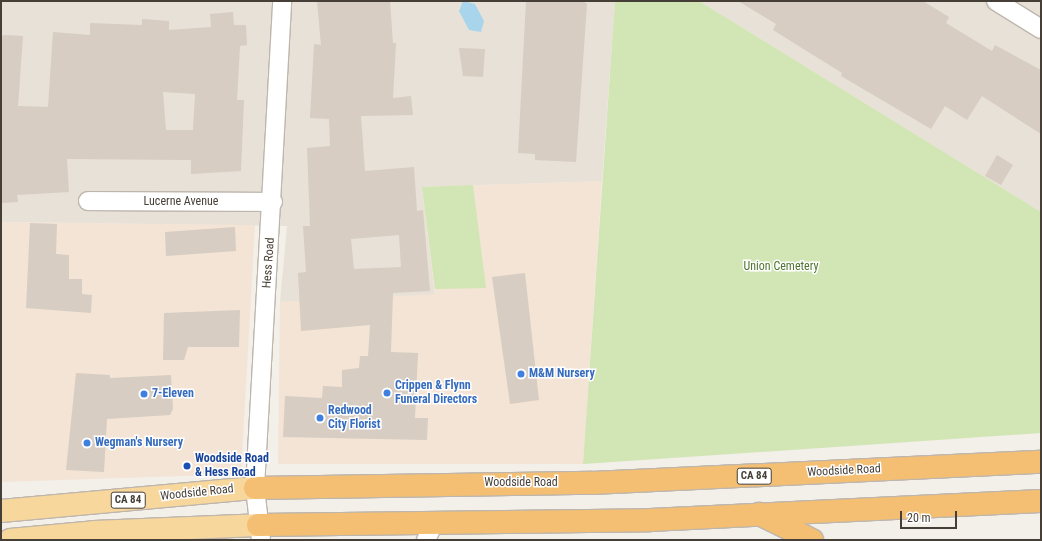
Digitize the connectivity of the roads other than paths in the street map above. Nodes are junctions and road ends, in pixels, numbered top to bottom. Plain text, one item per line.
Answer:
1 (282, 1) edge
2 (996, 1) edge
3 (1041, 29) edge
4 (88, 201) dead end
5 (273, 202) junction
6 (1041, 462) edge
7 (255, 488) junction
8 (1041, 501) edge
9 (1, 511) edge
10 (760, 514) junction
11 (259, 532) edge
12 (430, 532) edge
13 (10, 540) edge
14 (812, 540) edge

1 - 5 street, Hess Road
2 - 3 street
4 - 5 street, Lucerne Avenue
5 - 7 street, Hess Road
6 - 7 highway, Woodside Road / CA 84
7 - 9 main road, Woodside Road / CA 84
7 - 11 street, Hess Road
8 - 10 highway
10 - 12 highway
10 - 14 highway
11 - 12 highway
11 - 13 main road

